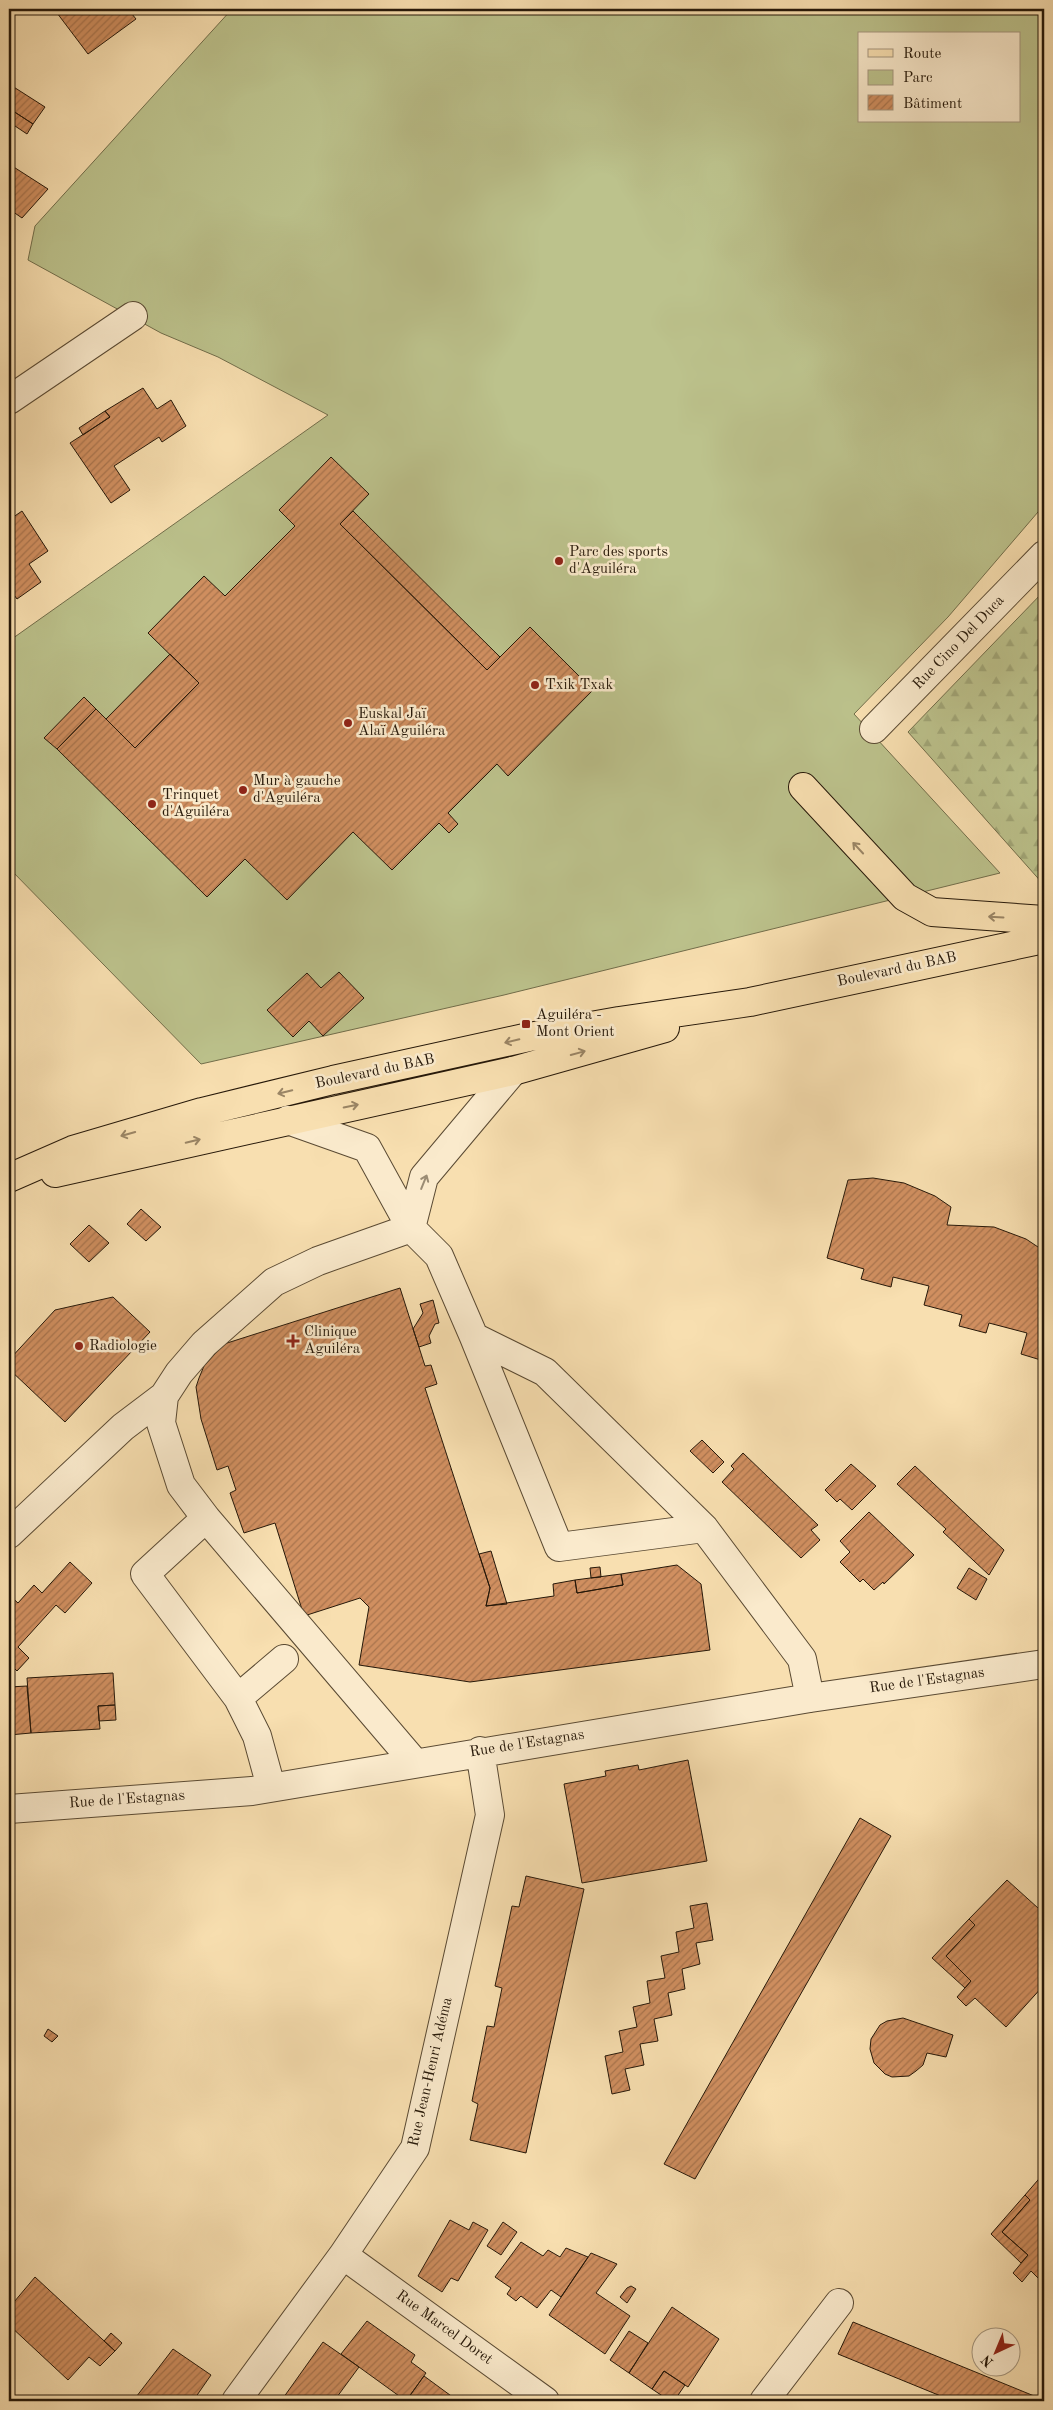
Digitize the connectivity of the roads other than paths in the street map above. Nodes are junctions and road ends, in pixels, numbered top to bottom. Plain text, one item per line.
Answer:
1 (133, 316) dead end
2 (9, 400) edge
3 (1044, 555) edge
4 (874, 730) dead end
5 (803, 787) dead end
6 (1044, 920) edge
7 (1044, 939) edge
8 (750, 1002) junction
9 (514, 1071) junction
10 (288, 1120) junction
11 (9, 1178) edge
12 (9, 1183) edge
13 (411, 1228) junction
14 (474, 1337) junction
15 (164, 1396) junction
16 (206, 1518) junction
17 (704, 1528) junction
18 (9, 1534) edge
19 (284, 1659) dead end
20 (1044, 1664) edge
21 (238, 1698) junction
22 (810, 1698) junction
23 (480, 1751) junction
24 (415, 1763) junction
25 (271, 1787) junction
26 (9, 1810) edge
27 (343, 2255) junction
28 (839, 2303) dead end
29 (236, 2401) edge
30 (545, 2401) edge
31 (764, 2401) edge

1 - 2 street
3 - 4 street, Rue Cino Del Duca
6 -> 5 main road
7 - 8 main road, Boulevard du BAB
9 -> 8 main road, Boulevard du BAB
8 -> 11 main road, Boulevard du BAB
10 -> 9 main road, Boulevard du BAB
13 -> 9 street
12 -> 10 main road, Boulevard du BAB
10 - 13 street
13 - 14 street
13 - 15 street
14 - 17 street
14 - 17 street
15 - 16 street
15 - 18 street
16 - 21 street
16 - 24 street
17 - 22 street
19 - 21 street
20 - 22 street, Rue de l'Estagnas
21 - 25 street
22 - 23 street, Rue de l'Estagnas
23 - 24 street, Rue de l'Estagnas
23 - 27 street, Rue Jean-Henri Adéma
24 - 25 street, Rue de l'Estagnas
25 - 26 street, Rue de l'Estagnas
27 - 29 street, Rue Jean-Henri Adéma
27 - 30 street, Rue Marcel Doret
28 - 31 street

